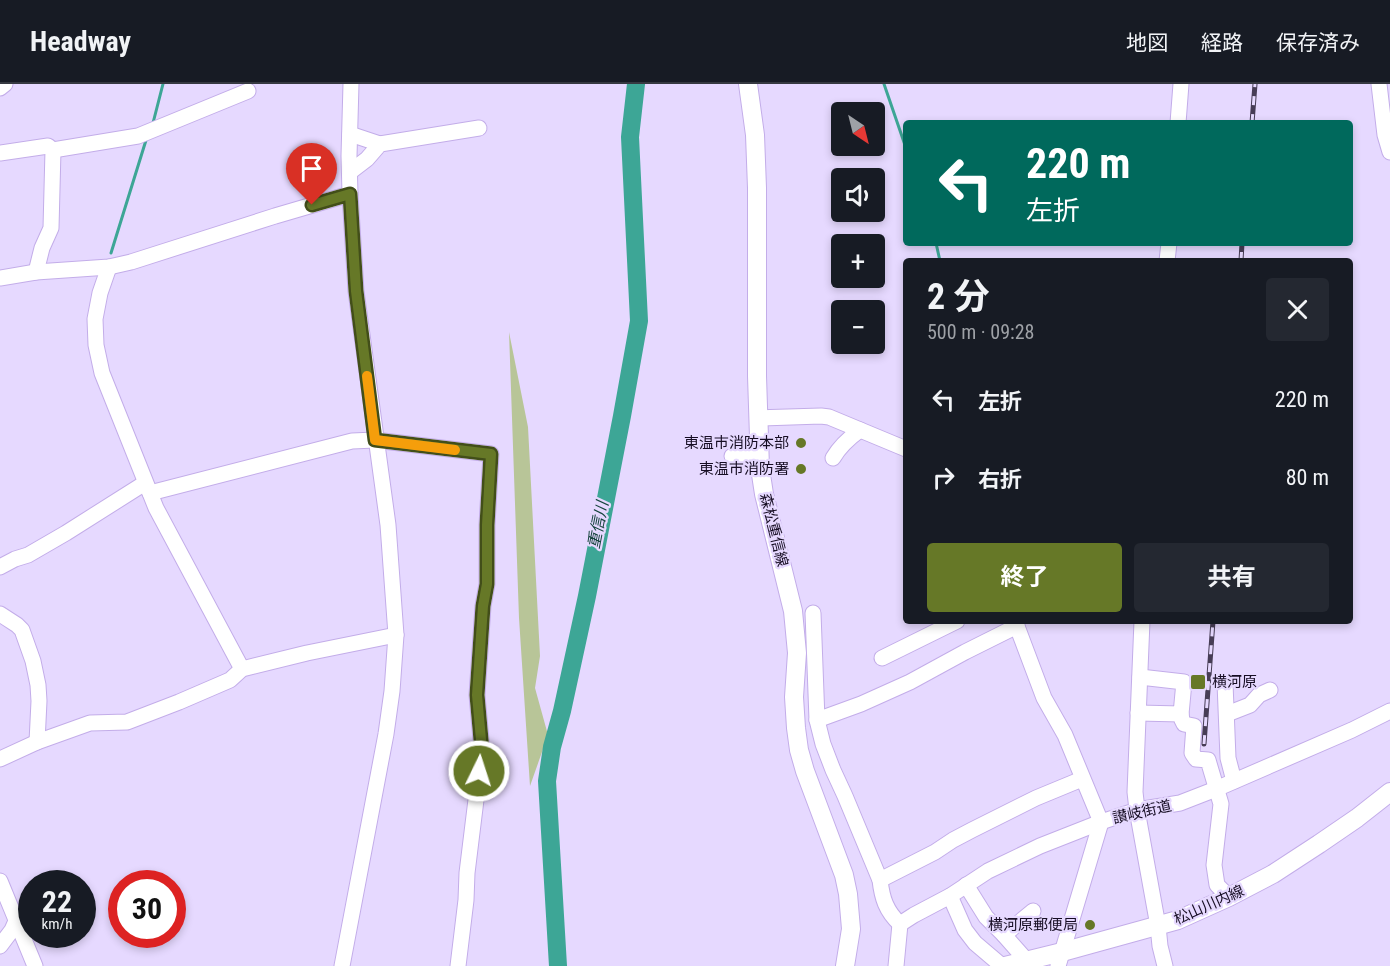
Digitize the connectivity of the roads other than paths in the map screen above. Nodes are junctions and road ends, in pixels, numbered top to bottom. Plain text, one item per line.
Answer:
1 (5, 84) edge
2 (351, 84) edge
3 (748, 84) edge
4 (1181, 84) edge
5 (1379, 84) edge
6 (0, 88) edge
7 (248, 91) dead end
8 (1178, 120) edge
9 (479, 128) dead end
10 (350, 134) junction
11 (380, 144) junction
12 (53, 150) junction
13 (1390, 152) edge
14 (0, 153) edge
15 (350, 172) junction
16 (350, 194) junction
17 (109, 267) junction
18 (36, 272) junction
19 (0, 278) edge
20 (758, 418) junction
21 (860, 430) junction
22 (375, 440) junction
23 (903, 448) edge
24 (759, 455) junction
25 (732, 456) dead end
26 (833, 458) dead end
27 (148, 488) junction
28 (0, 567) edge
29 (813, 613) dead end
30 (0, 614) edge
31 (951, 624) edge
32 (1014, 624) edge
33 (1016, 624) edge
34 (1142, 624) edge
35 (396, 635) junction
36 (882, 657) dead end
37 (242, 669) junction
38 (1140, 677) junction
39 (1225, 683) dead end
40 (1270, 690) dead end
41 (1390, 711) edge
42 (1138, 712) junction
43 (1181, 714) junction
44 (1227, 714) junction
45 (816, 720) junction
46 (37, 742) junction
47 (1228, 758) junction
48 (0, 759) edge
49 (1208, 760) junction
50 (1082, 779) junction
51 (1234, 781) junction
52 (1216, 789) junction
53 (1390, 792) edge
54 (1137, 810) junction
55 (1103, 821) junction
56 (880, 879) junction
57 (0, 881) edge
58 (966, 885) junction
59 (950, 896) junction
60 (1229, 897) junction
61 (1033, 911) dead end
62 (16, 921) junction
63 (900, 924) junction
64 (1158, 926) junction
65 (1004, 935) junction
66 (0, 946) edge
67 (1060, 959) edge
68 (1027, 961) junction
69 (35, 966) edge
70 (342, 966) edge
71 (458, 966) edge
72 (845, 966) edge
73 (896, 966) edge
74 (1003, 966) edge
75 (1165, 966) edge

1 - 6 street
2 - 10 street
3 - 20 main road, 森松重信線
4 - 8 street
5 - 13 street
7 - 12 street
9 - 11 street
10 - 11 street
10 - 15 street
11 - 15 street
12 - 14 street
12 - 18 street
15 - 16 street
16 - 17 street
16 - 22 street
17 - 18 street
17 - 27 street
18 - 19 street
20 - 21 street
20 - 24 main road, 森松重信線
21 - 23 street
21 - 26 street
22 - 27 street
22 - 35 street
22 - 71 street
24 - 25 street
24 - 72 main road, 森松重信線
27 - 28 street
27 - 37 street
29 - 45 street
30 - 46 street
31 - 36 street
32 - 45 street
33 - 50 street
34 - 38 street
35 - 37 street
35 - 70 street
37 - 46 street
38 - 42 street
38 - 43 street
39 - 44 street
40 - 44 street
41 - 51 street, 讃岐街道
42 - 43 street
42 - 54 street
43 - 49 street
44 - 47 street
45 - 56 street
46 - 48 street
47 - 49 street
47 - 51 street
49 - 52 street
50 - 55 street
50 - 56 street
51 - 52 street, 讃岐街道
52 - 54 street, 讃岐街道
52 - 60 street
53 - 60 main road, 松山川内線
54 - 55 street, 讃岐街道
54 - 64 street
55 - 58 street, 讃岐街道
55 - 67 street
56 - 63 street
57 - 62 street
58 - 59 street, 讃岐街道
58 - 65 street
59 - 63 street, 讃岐街道
59 - 74 street
60 - 64 main road, 松山川内線
61 - 65 street
62 - 66 street
62 - 69 street
63 - 73 street
64 - 67 main road, 松山川内線
64 - 75 street
65 - 68 street
67 - 68 main road, 松山川内線
68 - 74 main road, 松山川内線

